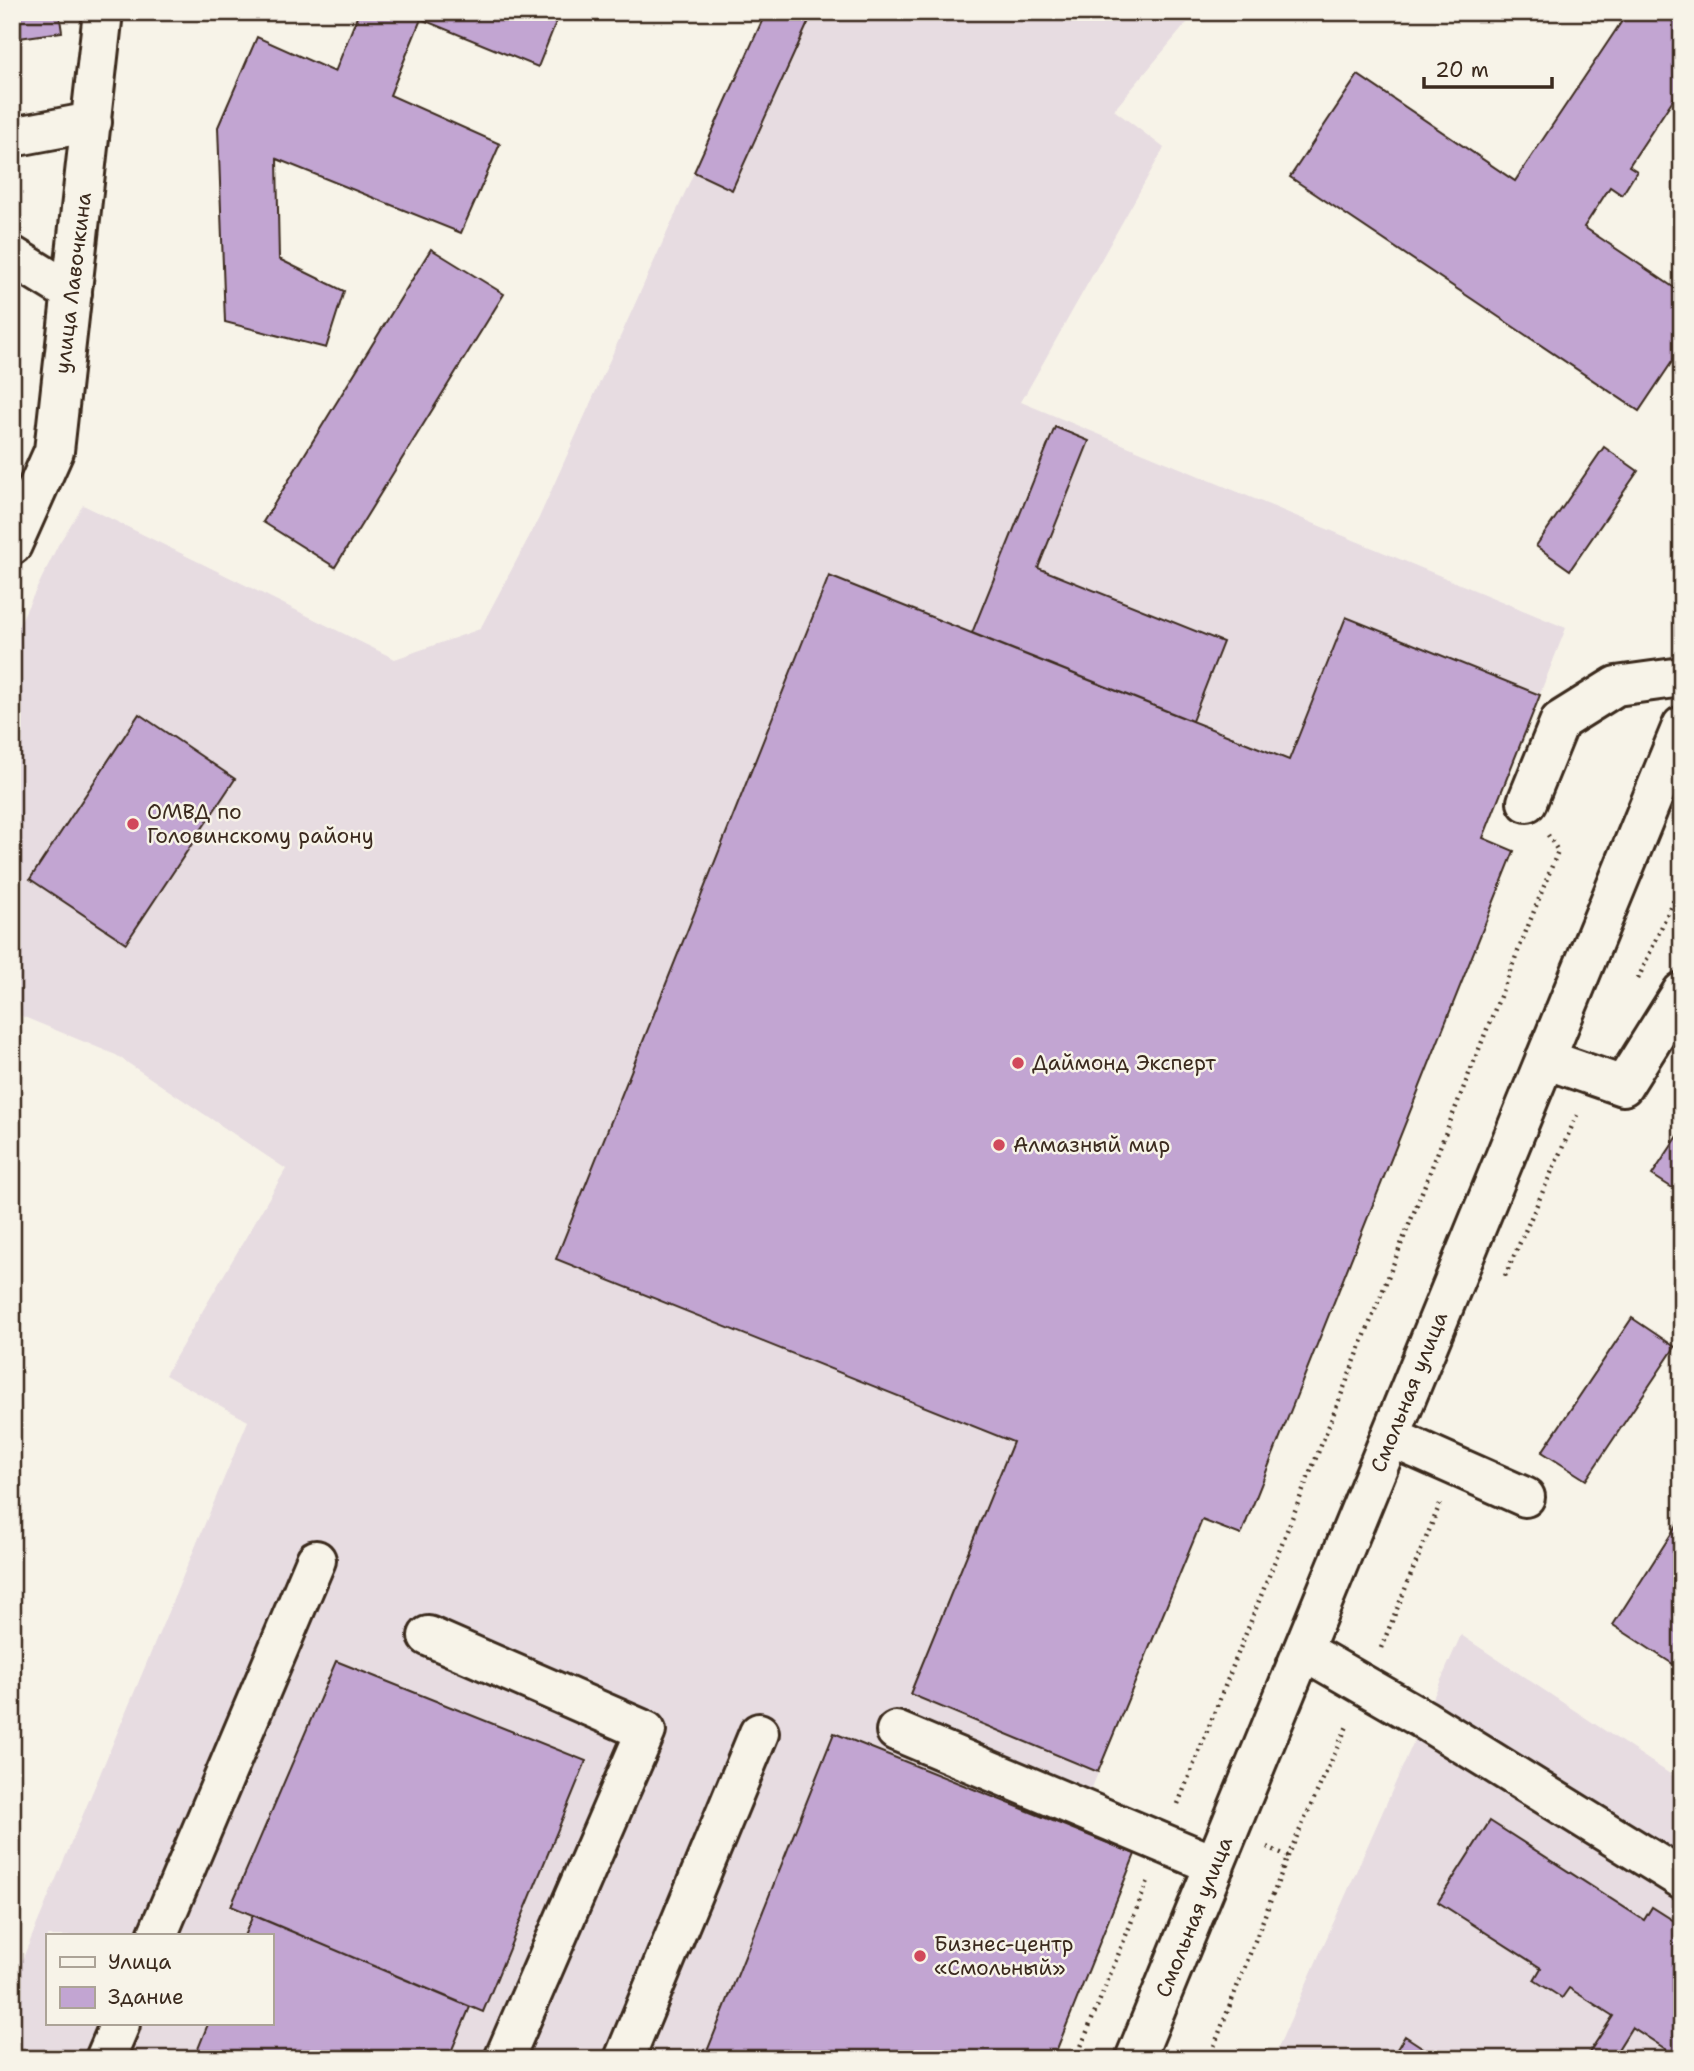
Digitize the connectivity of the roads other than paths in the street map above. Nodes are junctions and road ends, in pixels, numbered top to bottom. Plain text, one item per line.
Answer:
1 (103, 12) edge
2 (92, 122) junction
3 (12, 136) edge
4 (12, 256) edge
5 (72, 293) junction
6 (17, 524) edge
7 (1682, 677) edge
8 (1682, 726) edge
9 (1527, 802) road end
10 (1682, 992) edge
11 (1545, 1059) junction
12 (1390, 1437) junction
13 (1525, 1497) dead end
14 (316, 1560) dead end
15 (428, 1636) dead end
16 (1303, 1650) junction
17 (896, 1731) dead end
18 (759, 1733) dead end
19 (1215, 1865) junction
20 (1682, 1878) edge
21 (158, 1934) edge
22 (120, 2025) edge
23 (105, 2059) edge
24 (504, 2059) edge
25 (624, 2059) edge
26 (1135, 2059) edge

1 - 2 street, улица Лавочкина
2 - 3 street
2 - 5 street, улица Лавочкина
4 - 5 street
5 - 6 street, улица Лавочкина
7 - 9 street
8 - 11 street, Смольная улица
10 - 11 street
11 - 12 street, Смольная улица
12 - 13 street
12 - 16 street, Смольная улица
14 - 21 street
15 - 24 street
16 - 19 street, Смольная улица
16 - 20 street
17 - 19 street
18 - 25 street
19 - 26 street, Смольная улица
22 - 23 street

